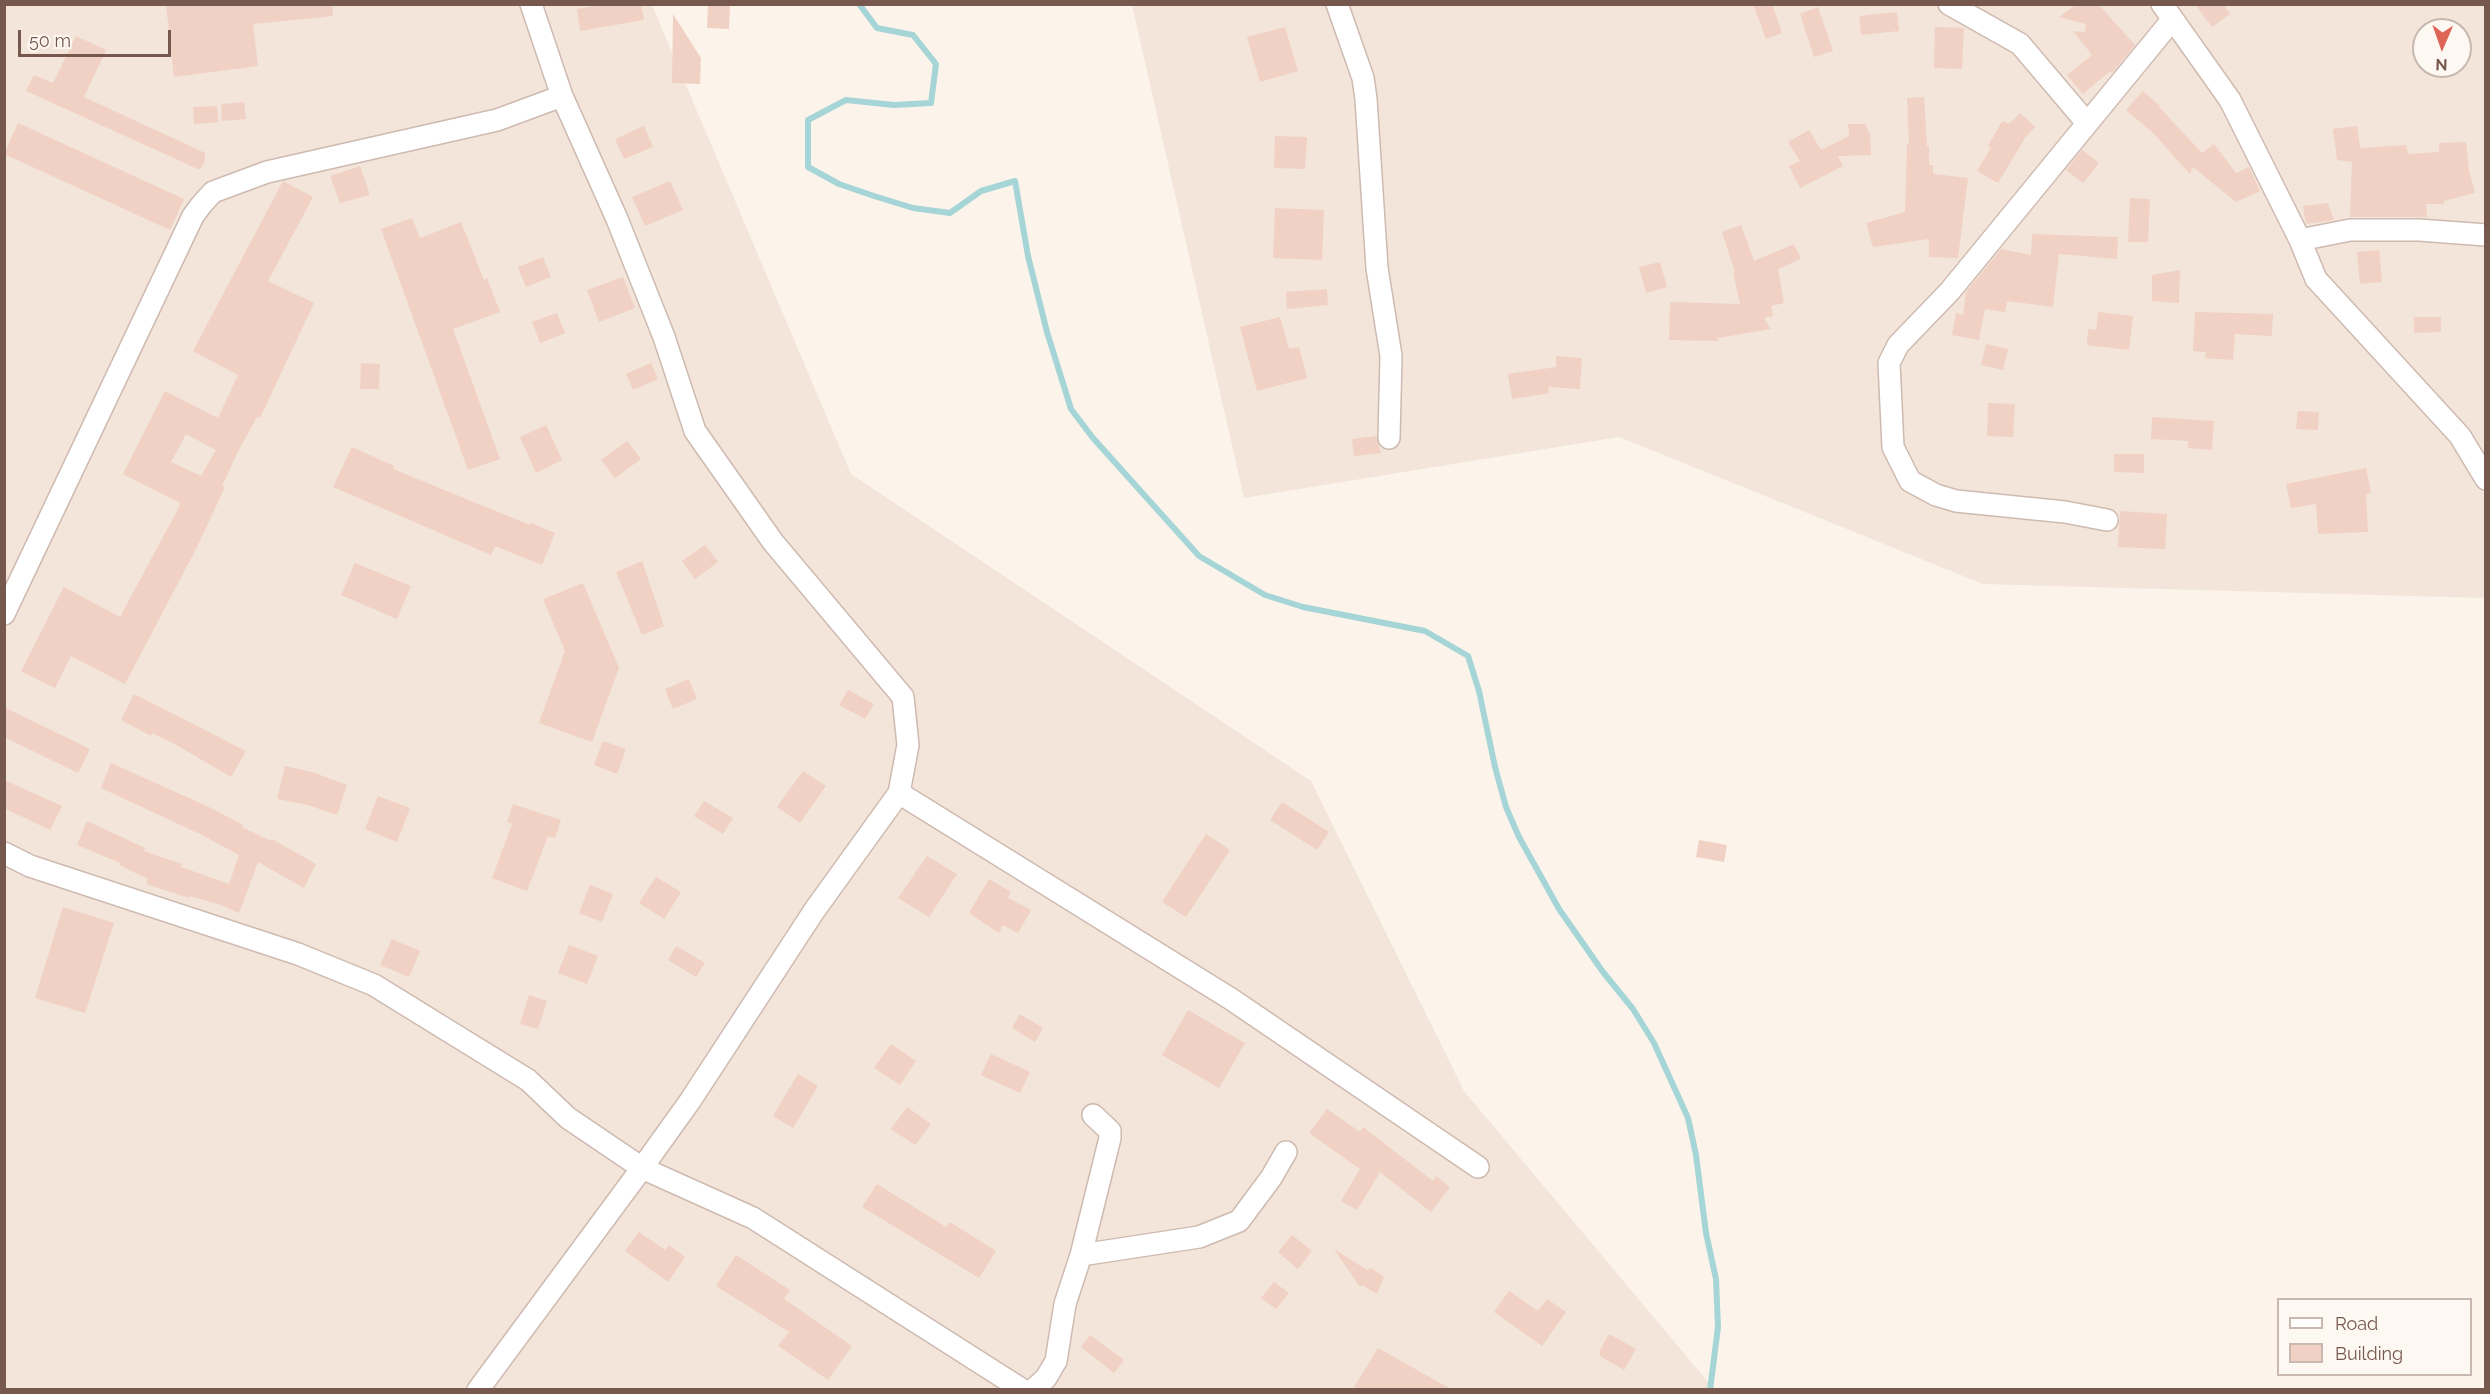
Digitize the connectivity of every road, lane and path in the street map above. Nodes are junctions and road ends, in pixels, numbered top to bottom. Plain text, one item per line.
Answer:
1 (531, 4) edge
2 (1337, 4) edge
3 (1949, 4) edge
4 (2167, 12) edge
5 (562, 96) junction
6 (2087, 123) junction
7 (2486, 235) edge
8 (2300, 240) junction
9 (1389, 438) dead end
10 (2486, 479) edge
11 (2107, 520) dead end
12 (4, 614) edge
13 (899, 793) junction
14 (4, 853) edge
15 (1093, 1115) dead end
16 (1286, 1152) dead end
17 (1478, 1167) dead end
18 (642, 1168) junction
19 (1080, 1255) junction
20 (478, 1389) edge
21 (1023, 1389) edge
22 (1033, 1389) edge

1 - 5 street
2 - 9 street
3 - 6 street
4 - 6 street
4 - 8 street
5 - 12 street
5 - 13 street
6 - 11 street
7 - 8 street
8 - 10 street
13 - 17 street
13 - 18 street
14 - 18 street
15 - 19 street
16 - 19 street
18 - 20 street
18 - 21 street
19 - 22 street

